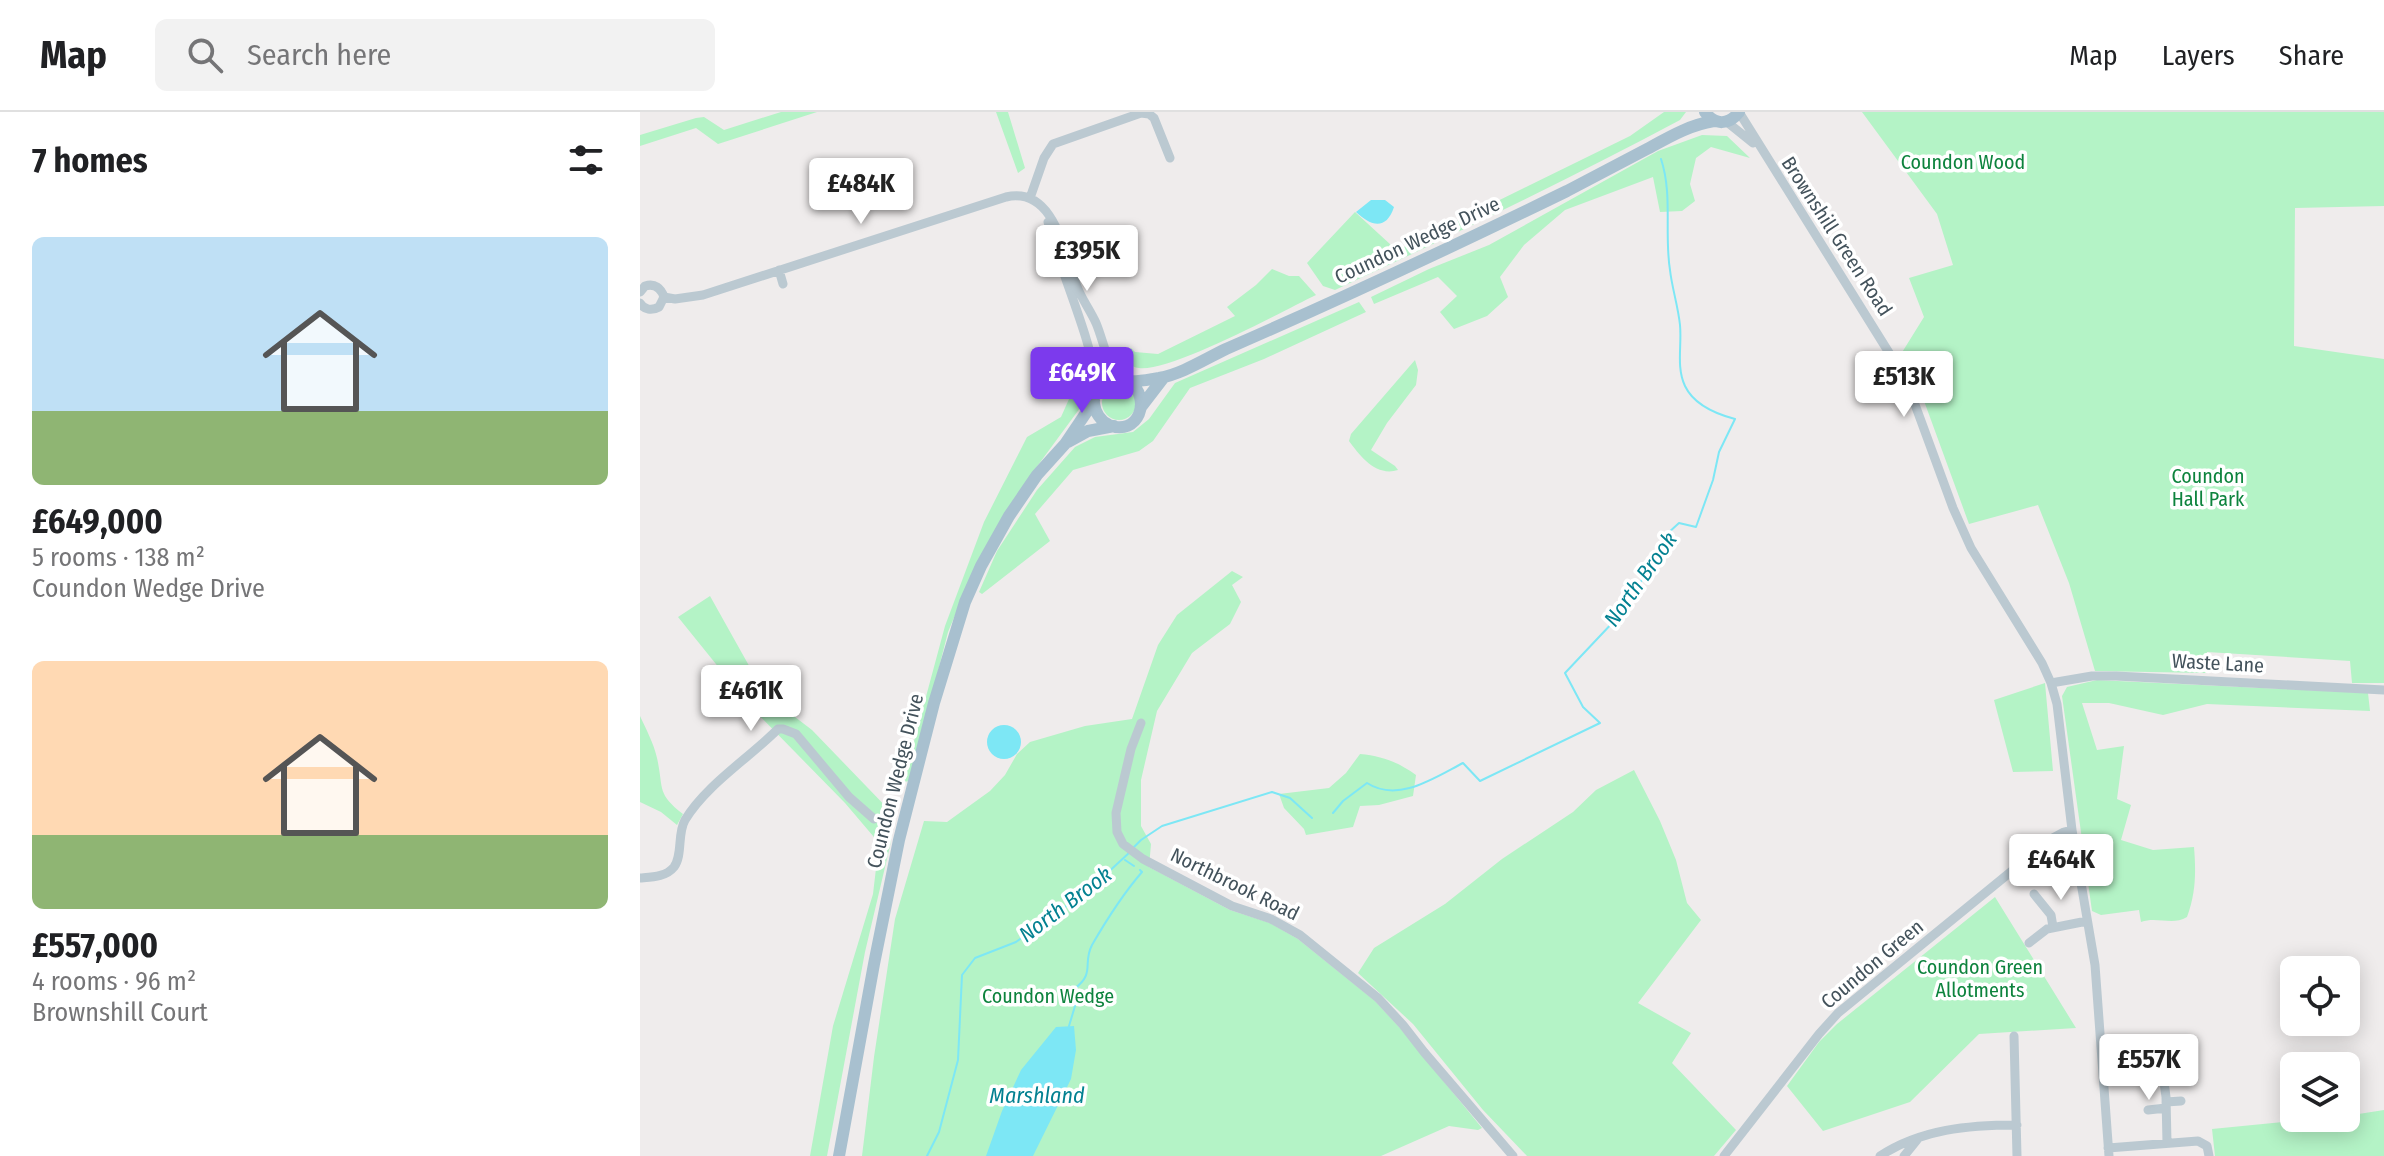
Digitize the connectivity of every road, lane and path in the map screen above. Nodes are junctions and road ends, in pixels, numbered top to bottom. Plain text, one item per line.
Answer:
1 (1739, 112) edge
2 (1711, 117) edge
3 (1761, 150) junction
4 (1170, 158) dead end
5 (1030, 198) junction
6 (1043, 207) junction
7 (779, 270) junction
8 (783, 284) dead end
9 (640, 292) edge
10 (664, 297) junction
11 (640, 303) edge
12 (1164, 377) junction
13 (1125, 380) junction
14 (1096, 395) junction
15 (1141, 407) junction
16 (1114, 426) junction
17 (1065, 444) junction
18 (2051, 683) junction
19 (2384, 690) edge
20 (1141, 723) dead end
21 (874, 819) dead end
22 (2072, 830) junction
23 (640, 878) edge
24 (2034, 894) dead end
25 (2087, 921) junction
26 (2053, 927) junction
27 (2029, 943) dead end
28 (2014, 1036) dead end
29 (2176, 1054) dead end
30 (2145, 1057) dead end
31 (2161, 1058) junction
32 (2181, 1101) dead end
33 (2166, 1105) junction
34 (2148, 1110) dead end
35 (2017, 1125) junction
36 (1922, 1136) junction
37 (2167, 1143) junction
38 (2108, 1152) edge
39 (839, 1156) edge
40 (1513, 1156) edge
41 (1724, 1156) edge
42 (1880, 1156) edge
43 (1904, 1156) edge
44 (2017, 1156) edge
45 (2209, 1156) edge

1 - 2 main road
1 - 3 street, Brownshill Green Road
2 - 3 street
2 - 12 main road, Coundon Wedge Drive
3 - 18 street, Brownshill Green Road
4 - 5 street
5 - 6 street
5 - 7 street
6 - 13 street
6 - 14 street
7 - 8 street
7 - 10 street
9 - 10 street
10 - 11 street
12 - 13 main road, Coundon Wedge Drive
12 - 15 main road, Coundon Wedge Drive
13 - 14 main road, Coundon Wedge Drive
13 - 15 main road
14 - 16 main road
14 - 17 main road, Coundon Wedge Drive
15 - 16 main road, Coundon Wedge Drive
16 - 17 main road, Coundon Wedge Drive
17 - 39 main road, Coundon Wedge Drive
18 - 19 street, Waste Lane
18 - 22 street, Brownshill Green Road
20 - 40 street, Northbrook Road
21 - 23 street
22 - 25 street, Brownshill Green Road
22 - 41 street, Coundon Green
24 - 26 street
25 - 26 street
25 - 38 street, Brownshill Green Road
26 - 27 street
28 - 35 street
29 - 31 street
30 - 31 street
31 - 33 street
32 - 33 street
33 - 34 street
33 - 37 street
35 - 36 street
35 - 44 street
36 - 42 street
36 - 43 street
37 - 38 street
37 - 45 street

